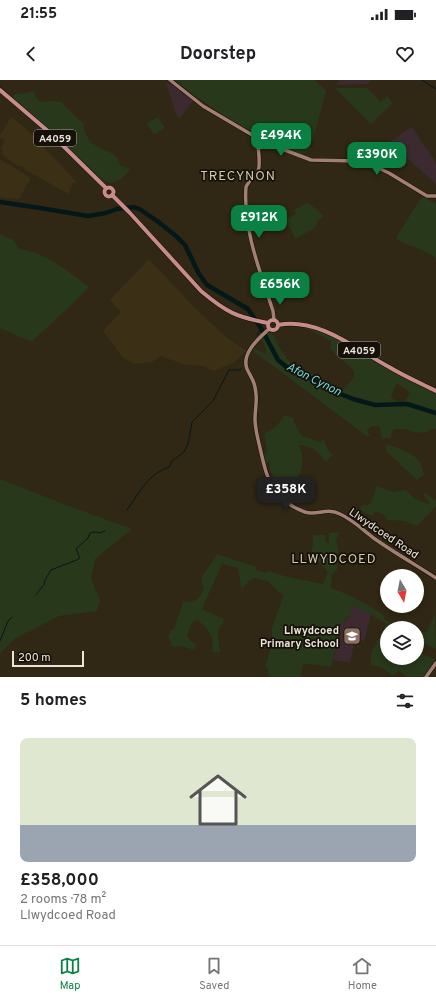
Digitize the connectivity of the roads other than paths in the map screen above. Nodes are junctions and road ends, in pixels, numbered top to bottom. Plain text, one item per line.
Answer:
1 (170, 80) edge
2 (0, 90) edge
3 (257, 138) junction
4 (436, 196) edge
5 (274, 320) junction
6 (268, 323) junction
7 (278, 325) junction
8 (268, 330) junction
9 (436, 391) edge
10 (436, 578) edge
11 (436, 663) edge
12 (426, 677) edge

1 - 3 main road
2 - 6 main road, A4059
3 - 4 main road
3 - 5 main road
5 - 6 main road
5 - 7 main road
6 - 8 main road
7 - 8 main road
7 - 9 main road, A4059
8 - 10 main road, Llwydcoed Road
11 - 12 main road

